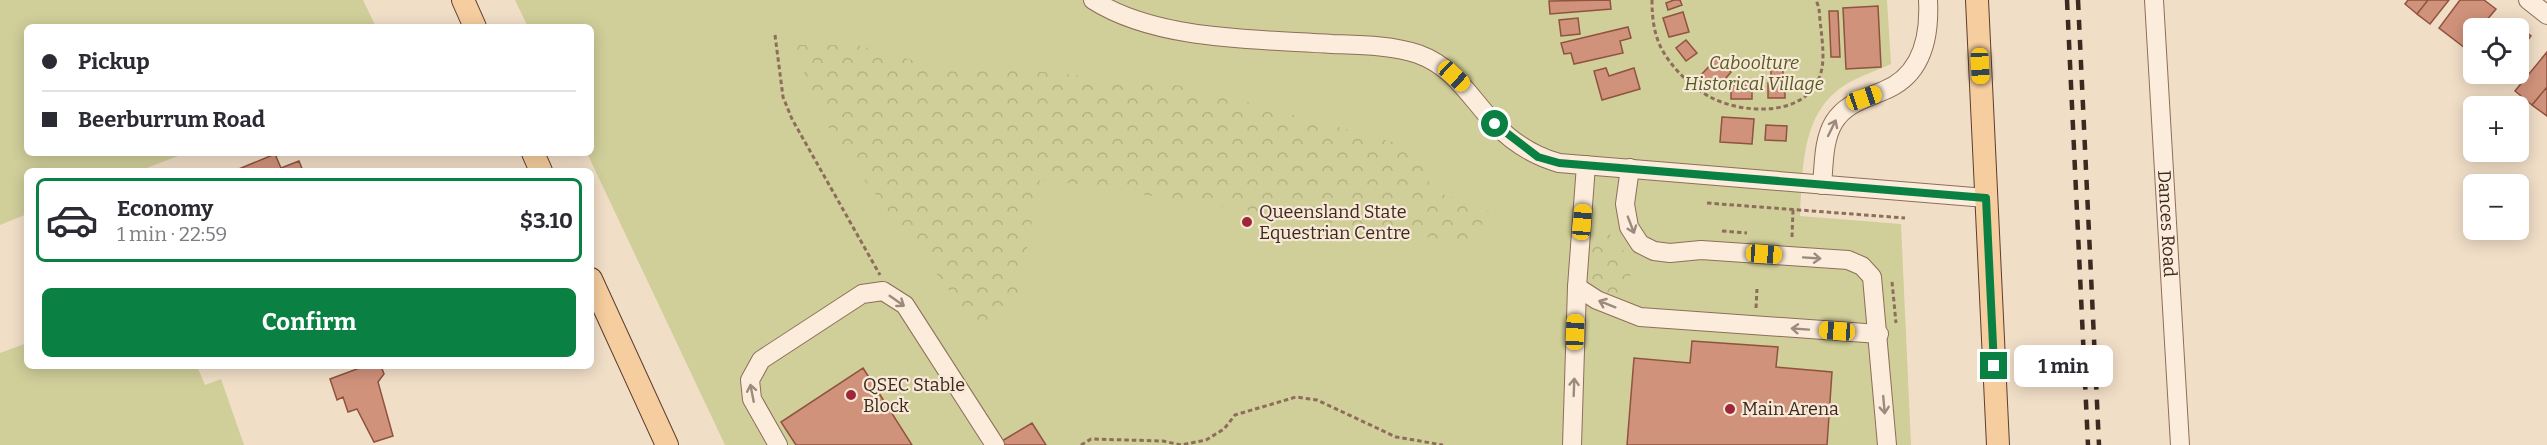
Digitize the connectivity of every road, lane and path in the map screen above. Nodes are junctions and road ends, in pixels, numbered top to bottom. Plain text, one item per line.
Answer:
1 (463, 0) edge
2 (1093, 0) edge
3 (1652, 0) edge
4 (1816, 0) edge
5 (1928, 0) edge
6 (1977, 0) edge
7 (2154, 0) edge
8 (2528, 0) edge
9 (2547, 15) edge
10 (474, 24) edge
11 (775, 35) dead end
12 (1587, 165) junction
13 (1630, 168) junction
14 (1822, 185) junction
15 (1986, 198) junction
16 (1707, 203) dead end
17 (1905, 218) dead end
18 (594, 286) edge
19 (1577, 287) junction
20 (883, 291) junction
21 (1879, 334) junction
22 (667, 445) edge
23 (778, 445) edge
24 (995, 445) edge
25 (1081, 445) edge
26 (1443, 445) edge
27 (1572, 445) edge
28 (1887, 445) edge
29 (1998, 445) edge
30 (2180, 445) edge

1 - 10 main road
2 - 12 street
3 - 4 path
14 -> 5 street
6 - 15 main road
7 - 30 street, Dances Road
8 - 9 street
11 - 20 path
12 - 13 street
12 - 19 street
13 - 14 street
13 -> 21 street
14 - 15 street
15 - 29 main road
16 - 17 path
18 - 22 main road
21 -> 19 street
27 -> 19 street
23 -> 20 street
20 -> 24 street
21 -> 28 street
25 - 26 path

